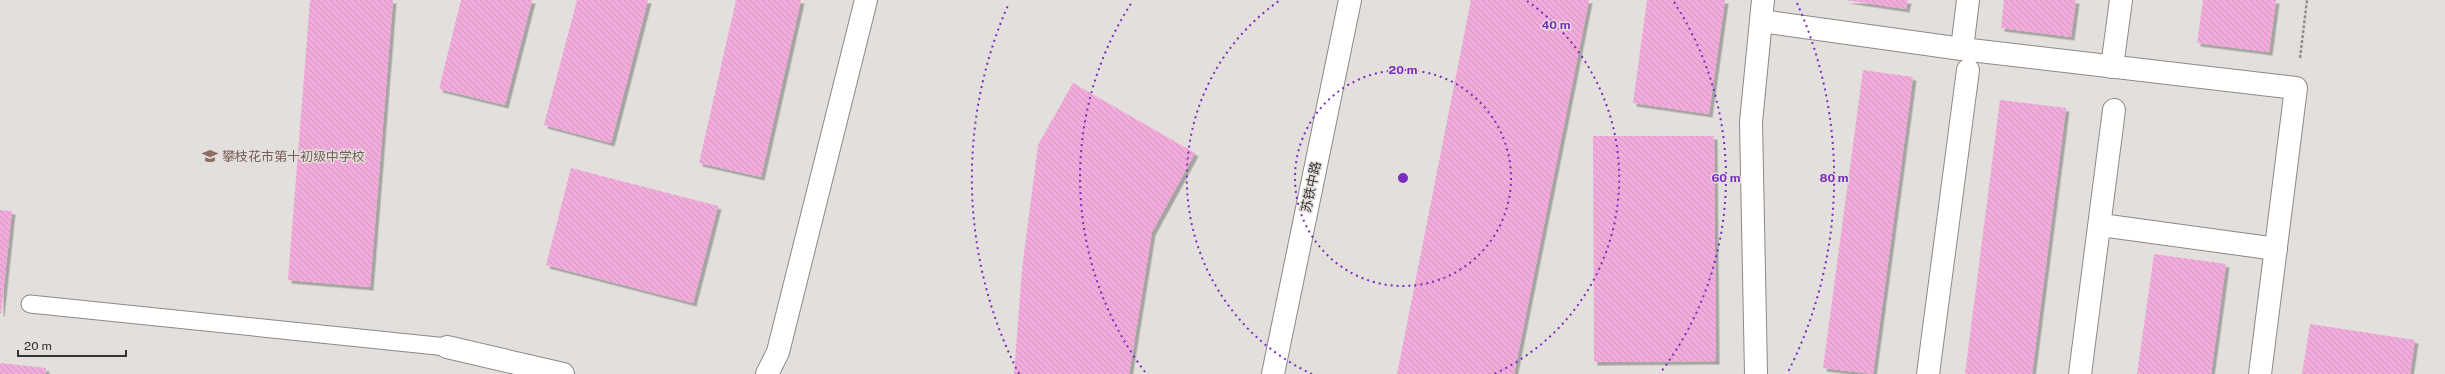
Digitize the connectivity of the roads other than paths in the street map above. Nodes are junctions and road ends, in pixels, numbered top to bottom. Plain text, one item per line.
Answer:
1 (866, 0) edge
2 (1350, 0) edge
3 (1763, 0) edge
4 (1968, 0) edge
5 (2121, 0) edge
6 (1761, 21) junction
7 (1962, 49) junction
8 (2112, 67) junction
9 (1968, 70) dead end
10 (2114, 110) dead end
11 (2101, 225) junction
12 (2276, 249) junction
13 (30, 304) dead end
14 (447, 347) joint
15 (563, 374) edge
16 (767, 374) edge
17 (1273, 374) edge
18 (1756, 374) edge
19 (1928, 374) edge
20 (2080, 374) edge
21 (2260, 374) edge

1 - 16 main road
2 - 17 main road, 苏铁中路
3 - 6 main road
4 - 7 main road
5 - 8 main road
6 - 7 main road
6 - 18 main road
7 - 8 main road
8 - 12 main road
9 - 19 main road
10 - 11 main road
11 - 12 main road
11 - 20 main road
12 - 21 main road
13 - 14 lane
14 - 15 main road

